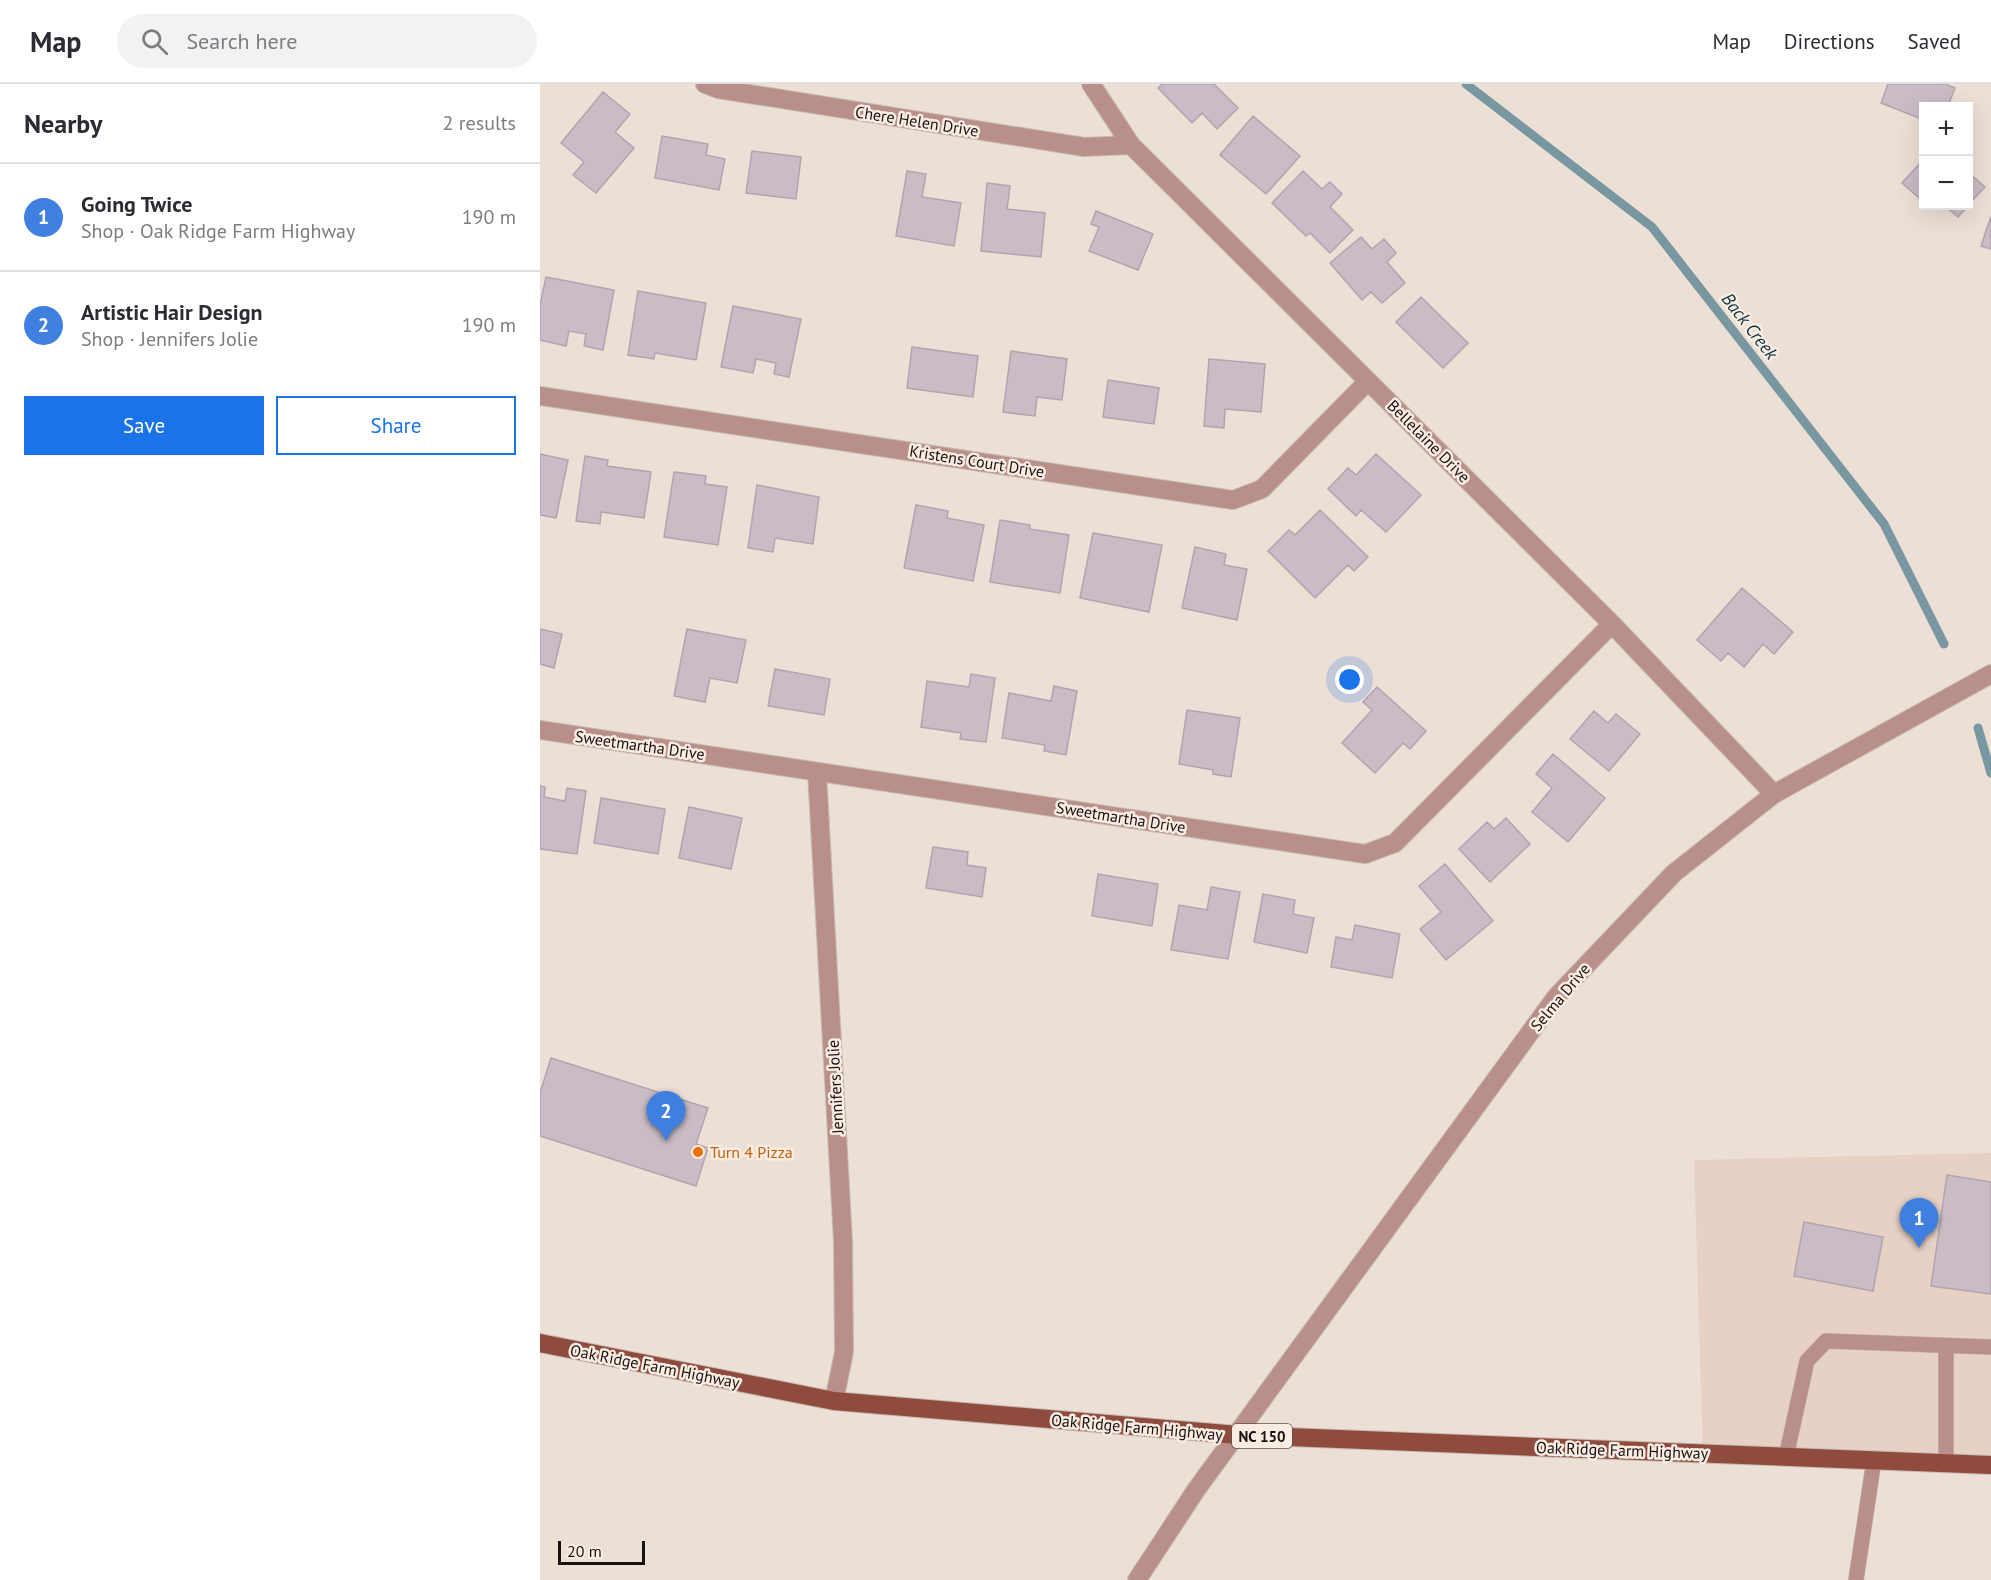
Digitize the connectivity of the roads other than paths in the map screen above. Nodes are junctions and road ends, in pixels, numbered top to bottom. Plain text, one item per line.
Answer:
1 (705, 84) edge
2 (1091, 84) edge
3 (1131, 146) junction
4 (1368, 381) junction
5 (540, 396) edge
6 (1612, 624) junction
7 (1991, 674) edge
8 (540, 730) edge
9 (817, 771) junction
10 (1774, 794) junction
11 (540, 1343) edge
12 (1946, 1346) junction
13 (1991, 1347) edge
14 (834, 1401) junction
15 (1238, 1435) junction
16 (1786, 1456) junction
17 (1874, 1460) junction
18 (1946, 1463) junction
19 (1991, 1465) edge
20 (1137, 1580) edge
21 (1856, 1580) edge

1 - 3 street, Chere Helen Drive
2 - 3 street, Bellelaine Drive
3 - 4 street, Bellelaine Drive
4 - 5 street, Kristens Court Drive
4 - 6 street, Bellelaine Drive
6 - 9 street, Sweetmartha Drive
6 - 10 street, Bellelaine Drive
7 - 10 street, Selma Drive
8 - 9 street, Sweetmartha Drive
9 - 14 street, Jennifers Jolie
10 - 15 street, Selma Drive
11 - 14 main road, Oak Ridge Farm Highway / NC 150
12 - 13 lane
12 - 16 lane
12 - 18 lane
14 - 15 main road, Oak Ridge Farm Highway / NC 150
15 - 16 main road, Oak Ridge Farm Highway / NC 150
15 - 20 street, Selma Drive
16 - 17 main road, Oak Ridge Farm Highway / NC 150
17 - 18 main road, Oak Ridge Farm Highway / NC 150
17 - 21 lane
18 - 19 main road, Oak Ridge Farm Highway / NC 150

